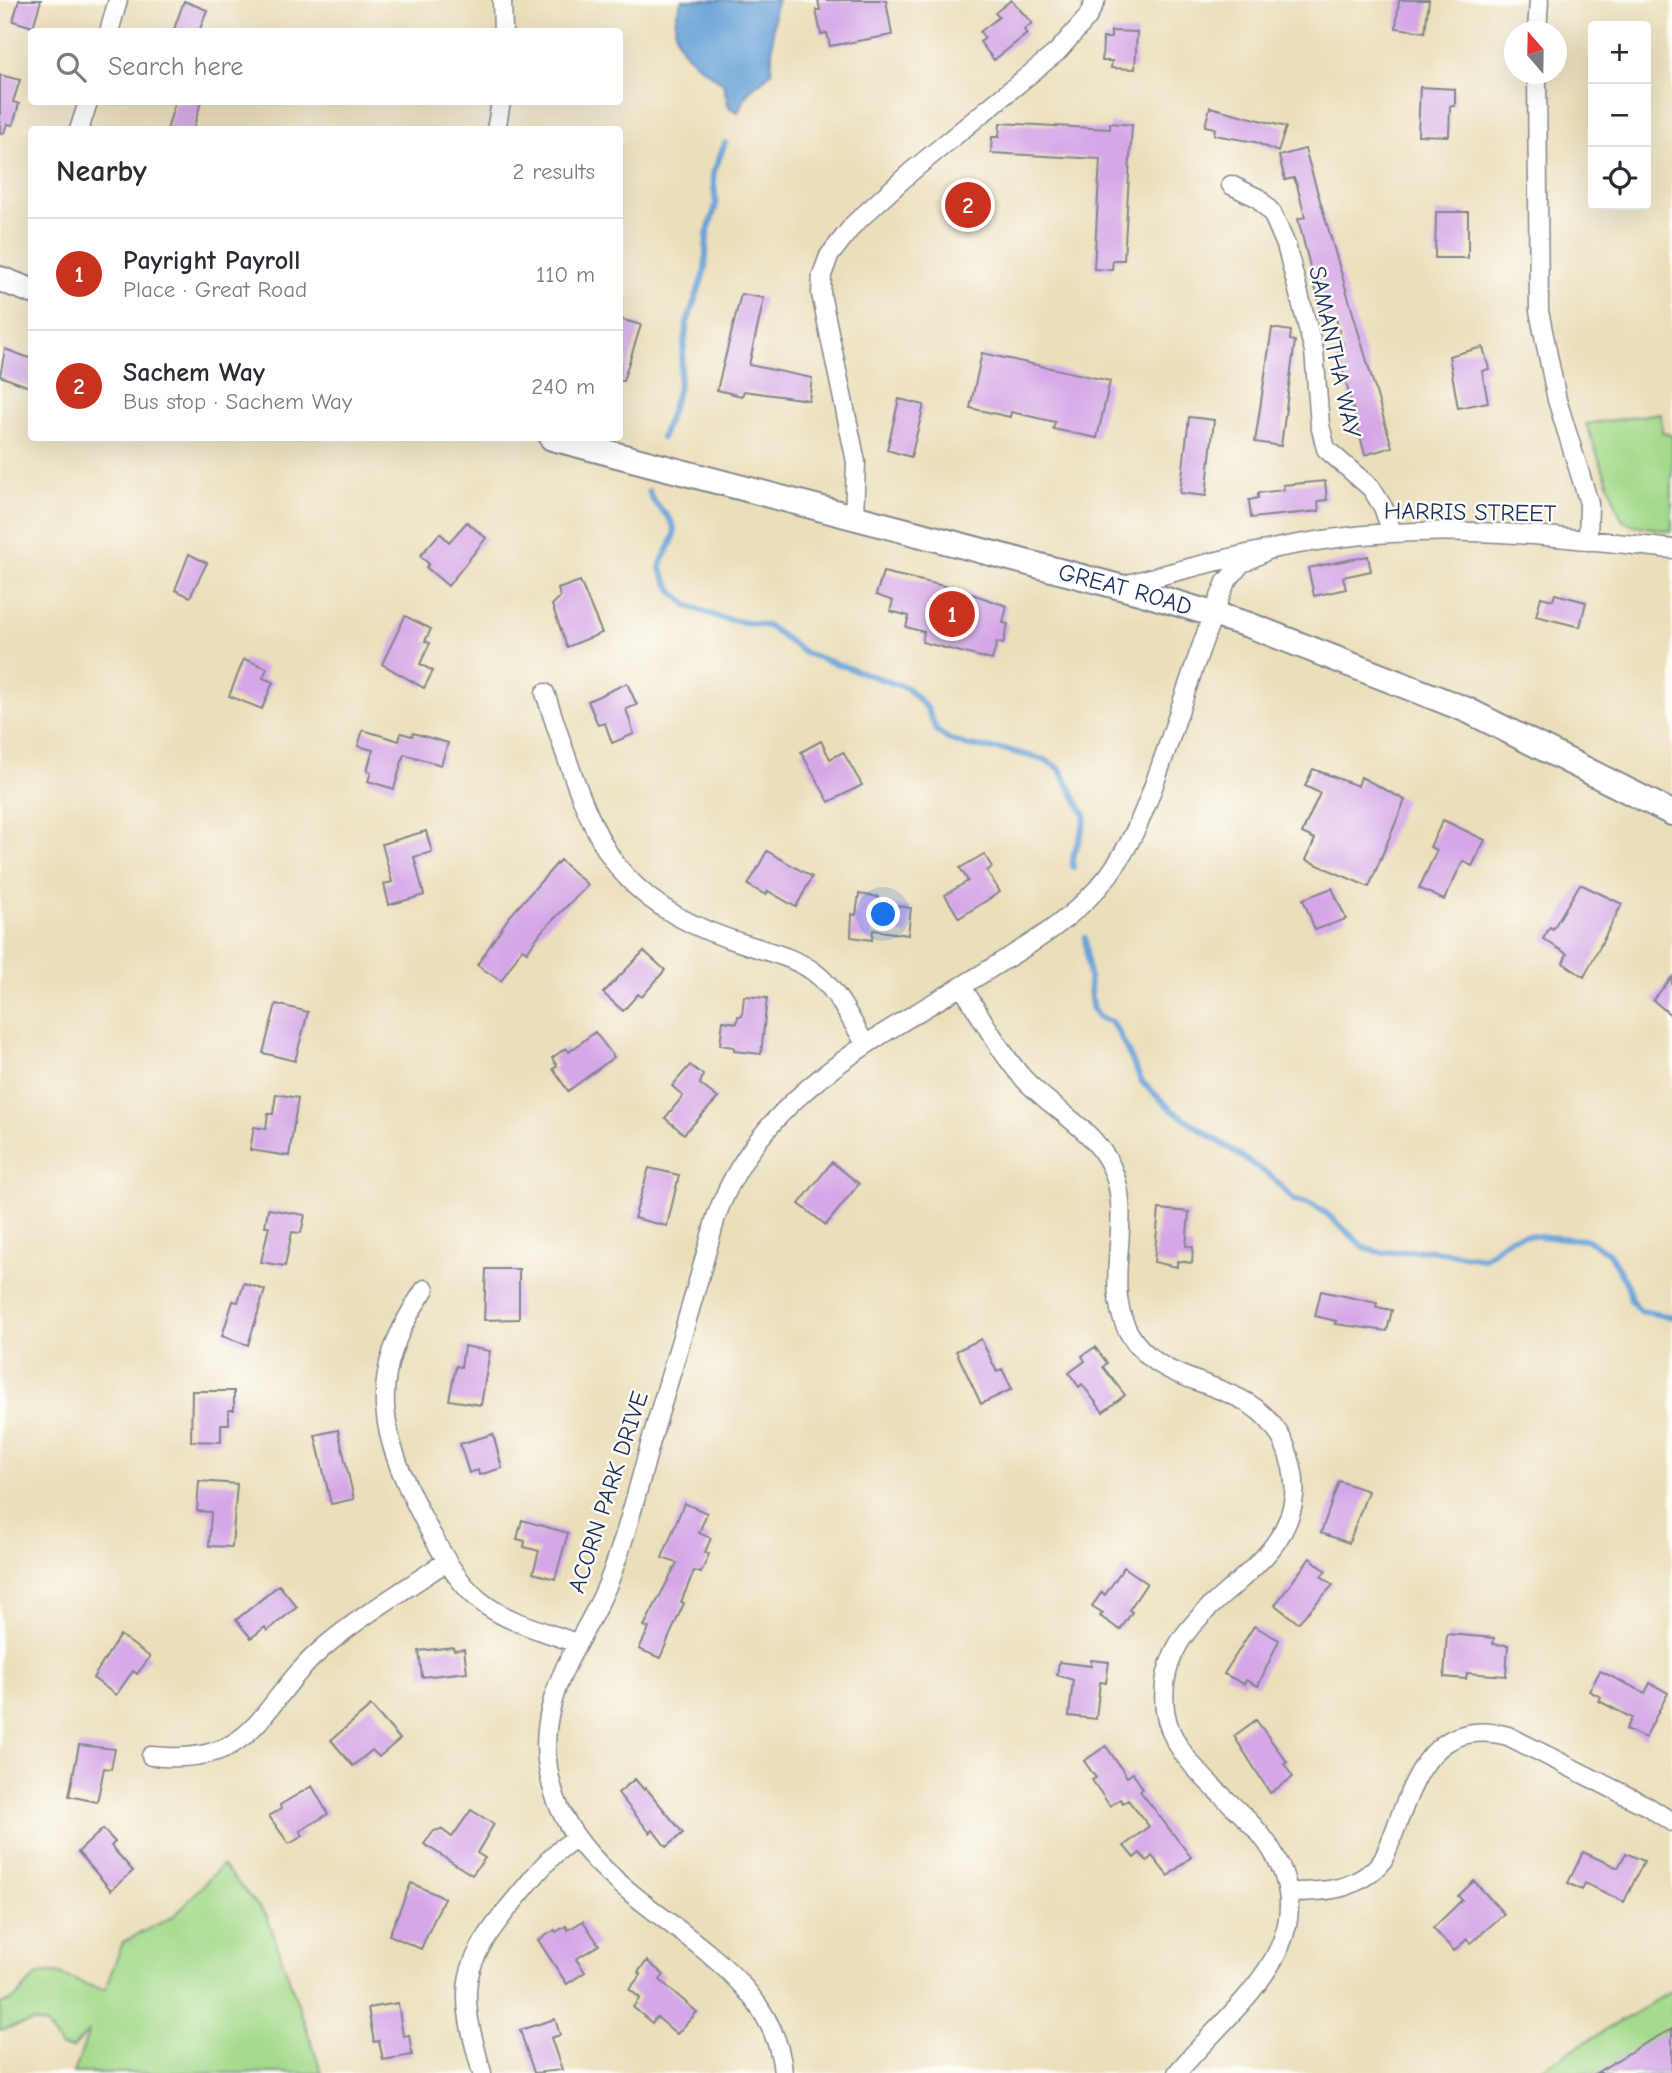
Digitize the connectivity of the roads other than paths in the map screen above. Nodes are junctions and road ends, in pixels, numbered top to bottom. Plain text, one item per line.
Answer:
1 (118, 0) edge
2 (502, 0) edge
3 (1096, 0) edge
4 (1539, 0) edge
5 (1538, 21) edge
6 (110, 28) edge
7 (503, 28) edge
8 (1537, 84) edge
9 (87, 105) edge
10 (500, 105) edge
11 (80, 126) edge
12 (497, 126) edge
13 (1231, 185) dead end
14 (0, 279) edge
15 (28, 289) edge
16 (563, 441) edge
17 (854, 519) junction
18 (1392, 533) junction
19 (1588, 541) junction
20 (1672, 549) edge
21 (1268, 550) junction
22 (1118, 587) junction
23 (1212, 614) junction
24 (545, 693) dead end
25 (1672, 813) edge
26 (962, 987) junction
27 (866, 1045) junction
28 (425, 1289) dead end
29 (447, 1561) junction
30 (576, 1643) junction
31 (151, 1756) dead end
32 (1672, 1822) edge
33 (575, 1839) junction
34 (1289, 1892) junction
35 (482, 2073) edge
36 (783, 2073) edge
37 (1177, 2073) edge

1 - 6 street
2 - 7 street
3 - 17 street
4 - 5 street
8 - 19 street
9 - 11 street
10 - 12 street
13 - 18 street, SAMANTHA WAY
14 - 15 main road
16 - 17 main road, GREAT ROAD
17 - 22 main road, GREAT ROAD
18 - 19 street, HARRIS STREET
18 - 21 street, HARRIS STREET
19 - 20 street, HARRIS STREET
21 - 22 street, HARRIS STREET
21 - 23 street, HARRIS STREET
22 - 23 main road, GREAT ROAD
23 - 25 main road, GREAT ROAD
23 - 26 street, ACORN PARK DRIVE
24 - 27 street
26 - 27 street, ACORN PARK DRIVE
26 - 34 street
27 - 30 street, ACORN PARK DRIVE
28 - 29 street
29 - 30 street
29 - 31 street
30 - 33 street, ACORN PARK DRIVE
32 - 34 street
33 - 35 street
33 - 36 street, ACORN PARK DRIVE
34 - 37 street

